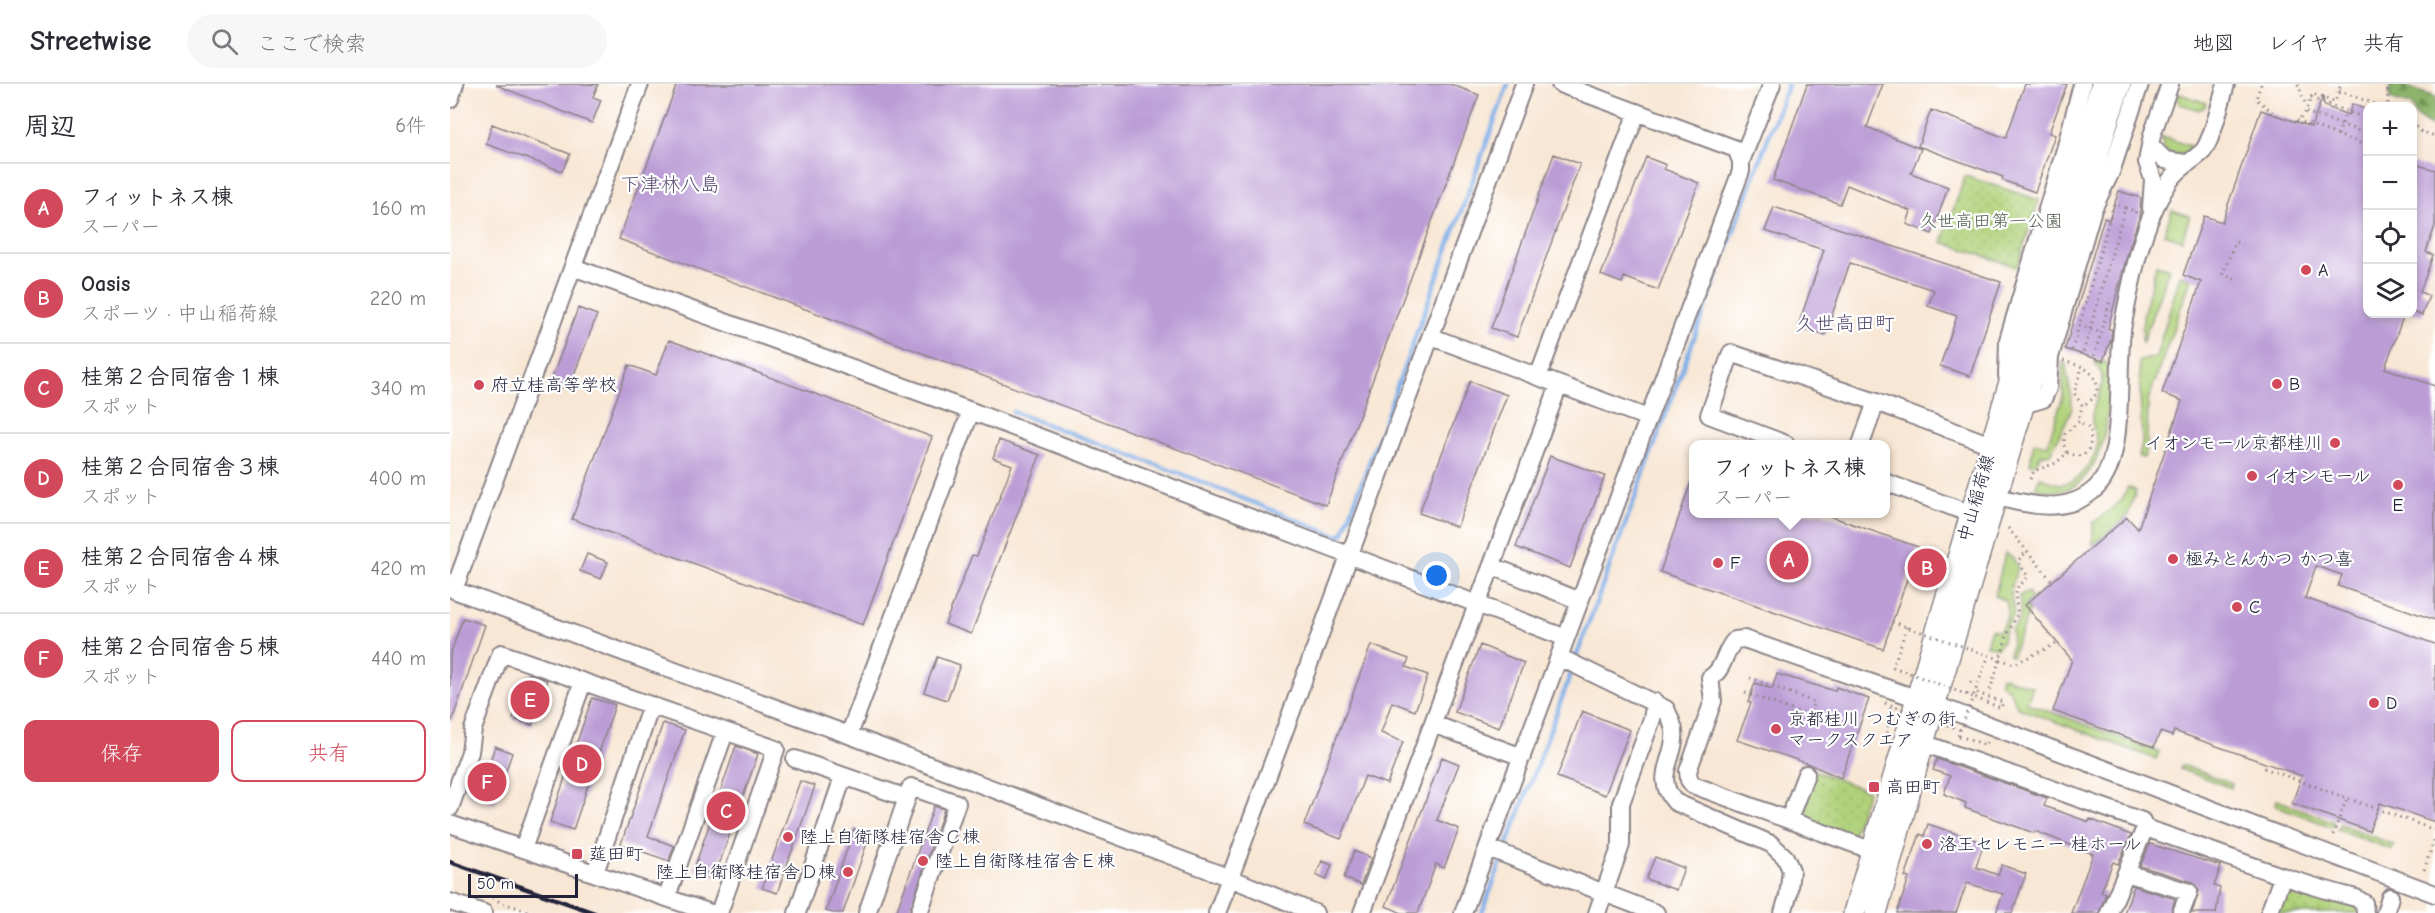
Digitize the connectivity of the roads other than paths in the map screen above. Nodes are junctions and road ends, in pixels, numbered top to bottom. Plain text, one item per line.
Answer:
1 (640, 84) edge
2 (1524, 84) edge
3 (1560, 84) edge
4 (1772, 84) edge
5 (2082, 84) edge
6 (2102, 84) edge
7 (2120, 84) edge
8 (2140, 84) edge
9 (2170, 84) edge
10 (2226, 84) edge
11 (1636, 112) junction
12 (2151, 146) junction
13 (1741, 161) junction
14 (2186, 164) junction
15 (2150, 218) junction
16 (573, 267) junction
17 (1432, 337) junction
18 (1538, 377) junction
19 (1559, 386) junction
20 (2015, 398) junction
21 (1876, 402) junction
22 (970, 411) junction
23 (1648, 418) junction
24 (1775, 440) edge
25 (1862, 440) edge
26 (1991, 446) junction
27 (1890, 484) edge
28 (1988, 494) junction
29 (1971, 514) junction
30 (1351, 555) junction
31 (1492, 566) junction
32 (1580, 601) junction
33 (1478, 604) junction
34 (1566, 638) junction
35 (1559, 657) junction
36 (583, 682) junction
37 (1655, 702) junction
38 (1927, 702) junction
39 (651, 705) junction
40 (1433, 724) junction
41 (725, 732) junction
42 (849, 735) junction
43 (1923, 743) junction
44 (1522, 757) junction
45 (795, 759) dead end
46 (1806, 774) dead end
47 (843, 777) junction
48 (907, 798) junction
49 (450, 808) edge
50 (1789, 819) junction
51 (450, 824) edge
52 (2145, 828) junction
53 (1488, 848) junction
54 (523, 849) junction
55 (1873, 850) junction
56 (595, 873) junction
57 (2126, 873) junction
58 (1230, 878) junction
59 (2282, 878) junction
60 (1604, 894) junction
61 (2435, 894) edge
62 (667, 897) junction
63 (2390, 897) dead end
64 (450, 902) edge
65 (1880, 912) edge
66 (484, 913) edge
67 (711, 913) edge
68 (719, 913) edge
69 (797, 913) edge
70 (867, 913) edge
71 (919, 913) edge
72 (1217, 913) edge
73 (1313, 913) edge
74 (1362, 913) edge
75 (1464, 913) edge
76 (1598, 913) edge
77 (1656, 913) edge
78 (1783, 913) edge
79 (1854, 913) edge
80 (2109, 913) edge
81 (2181, 913) edge
82 (2269, 913) edge
83 (2365, 913) edge
84 (2385, 913) edge

1 - 16 street
2 - 17 street
3 - 11 street
4 - 13 street
5 - 20 street
6 - 20 main road, 中山稲荷線
7 - 20 main road, 中山稲荷線
8 - 20 street
9 - 12 street
10 - 14 street
11 - 13 street
11 - 18 street
12 - 14 street
12 - 15 street
13 - 23 street
14 - 15 street
15 - 28 street
16 - 22 street
16 - 42 street
17 - 18 street
17 - 30 street
18 - 19 street
19 - 23 street
19 - 31 street
20 - 26 main road, 中山稲荷線
20 - 28 main road, 中山稲荷線
21 - 24 street
21 - 25 street
21 - 26 street
22 - 30 street
22 - 42 street
23 - 32 street
26 - 28 main road, 中山稲荷線
27 - 29 street
28 - 29 main road, 中山稲荷線
28 - 38 main road, 中山稲荷線
29 - 38 main road, 中山稲荷線
30 - 33 street
30 - 58 street
31 - 32 street
31 - 33 street
32 - 34 street
33 - 34 street
33 - 40 street
34 - 35 street
35 - 37 street
35 - 44 street
36 - 39 street
36 - 49 street
36 - 54 street
37 - 60 street
37 - 78 street
38 - 43 main road, 中山稲荷線
38 - 50 street
38 - 55 main road, 中山稲荷線
38 - 61 street
39 - 41 street
39 - 56 street
40 - 44 street
40 - 74 street
41 - 62 street
41 - 68 street
42 - 58 street
43 - 52 street
43 - 65 main road, 中山稲荷線
44 - 53 street
45 - 47 street
46 - 50 street
47 - 48 street
47 - 69 street
48 - 70 street
48 - 71 street
50 - 55 street
51 - 54 street
52 - 57 street
52 - 59 street
53 - 60 street
53 - 75 street
54 - 56 street
55 - 79 main road, 中山稲荷線
56 - 62 street
57 - 80 street
57 - 81 street
58 - 72 street
58 - 73 street
59 - 82 street
59 - 83 street
60 - 76 street
60 - 77 street
62 - 67 street
63 - 84 street
64 - 66 street

